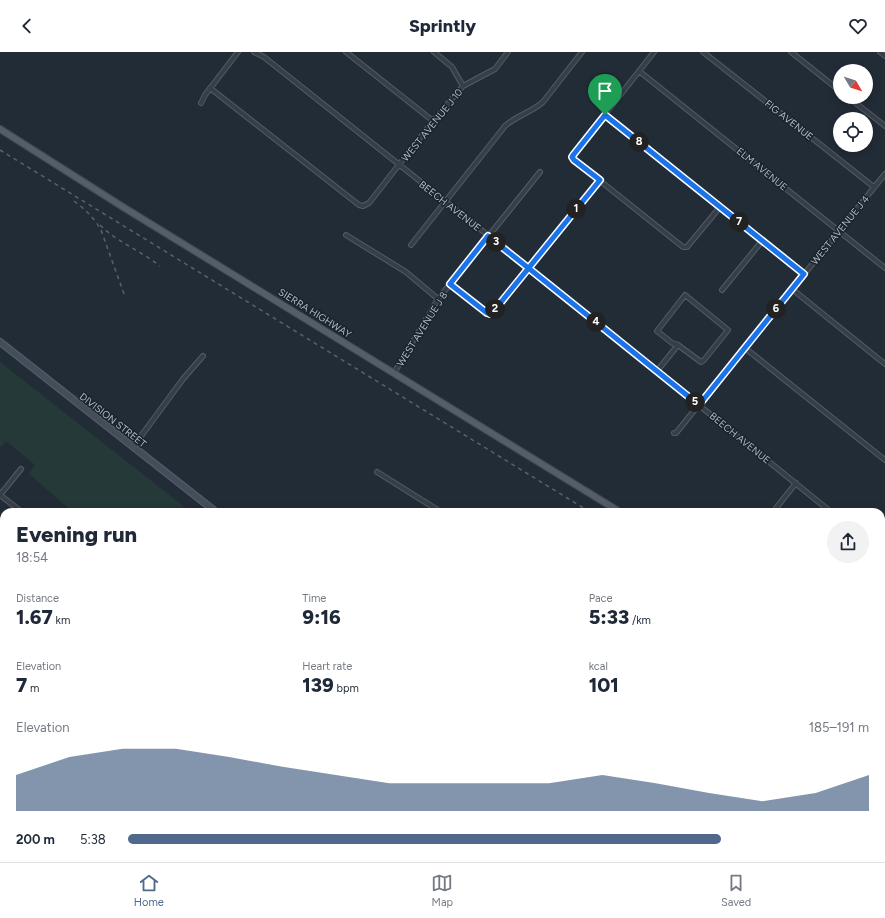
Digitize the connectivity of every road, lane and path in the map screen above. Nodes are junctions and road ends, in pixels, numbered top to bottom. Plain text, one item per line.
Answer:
1 (238, 52) edge
2 (254, 52) edge
3 (346, 52) edge
4 (434, 52) edge
5 (508, 52) edge
6 (582, 52) edge
7 (654, 52) edge
8 (703, 52) edge
9 (791, 52) edge
10 (880, 52) edge
11 (885, 56) edge
12 (639, 71) junction
13 (833, 85) edge
14 (463, 86) junction
15 (210, 88) junction
16 (201, 103) dead end
17 (857, 104) edge
18 (605, 115) junction
19 (433, 121) junction
20 (885, 126) edge
21 (0, 129) edge
22 (399, 165) junction
23 (540, 172) dead end
24 (885, 174) edge
25 (600, 180) junction
26 (874, 187) junction
27 (444, 201) junction
28 (720, 207) junction
29 (839, 231) junction
30 (346, 235) dead end
31 (488, 236) junction
32 (762, 241) junction
33 (411, 245) dead end
34 (528, 268) junction
35 (885, 268) edge
36 (804, 274) junction
37 (450, 284) junction
38 (792, 289) junction
39 (722, 290) dead end
40 (438, 299) junction
41 (0, 342) edge
42 (678, 345) junction
43 (745, 348) junction
44 (203, 356) dead end
45 (885, 364) edge
46 (657, 371) junction
47 (394, 373) junction
48 (699, 405) junction
49 (674, 433) dead end
50 (133, 447) junction
51 (885, 460) edge
52 (22, 469) dead end
53 (377, 472) dead end
54 (796, 483) junction
55 (0, 495) edge
56 (17, 508) edge
57 (211, 508) edge
58 (435, 508) edge
59 (613, 508) edge
60 (776, 508) edge
61 (826, 508) edge

1 - 15 street
2 - 22 street, BEECH AVENUE
3 - 19 street
4 - 14 street
5 - 14 street, WEST AVENUE J 10
6 - 27 street
7 - 12 street
8 - 26 street, FIG AVENUE
9 - 13 street
10 - 11 street
12 - 18 street
12 - 29 street, ELM AVENUE
14 - 19 street, WEST AVENUE J 10
15 - 16 street
15 - 22 street, WEST AVENUE J 10
17 - 20 street
18 - 25 street
18 - 28 street
19 - 22 street, WEST AVENUE J 10
21 - 47 main road, SIERRA HIGHWAY
22 - 27 street, BEECH AVENUE
23 - 31 street, WEST AVENUE J 8
24 - 26 street, WEST AVENUE J 4
25 - 28 street
25 - 34 street
26 - 29 street, WEST AVENUE J 4
27 - 31 street, BEECH AVENUE
27 - 33 street
28 - 32 street
29 - 35 street, ELM AVENUE
29 - 36 street, WEST AVENUE J 4
30 - 40 street
31 - 34 street, BEECH AVENUE
31 - 37 street, WEST AVENUE J 8
32 - 36 street
32 - 39 street
34 - 37 street
34 - 46 street, BEECH AVENUE
36 - 38 street, WEST AVENUE J 4
37 - 40 street, WEST AVENUE J 8
38 - 43 street, WEST AVENUE J 4
38 - 45 street
40 - 47 street, WEST AVENUE J 8
41 - 50 main road, DIVISION STREET
42 - 42 street
42 - 46 street
43 - 48 street, WEST AVENUE J 4
43 - 51 street
44 - 50 street
46 - 48 street, BEECH AVENUE
47 - 59 main road, SIERRA HIGHWAY
48 - 49 street, WEST AVENUE J 4
48 - 54 street, BEECH AVENUE
50 - 57 main road, DIVISION STREET
52 - 55 street
53 - 58 street
54 - 60 street
54 - 61 street, BEECH AVENUE
55 - 56 street

